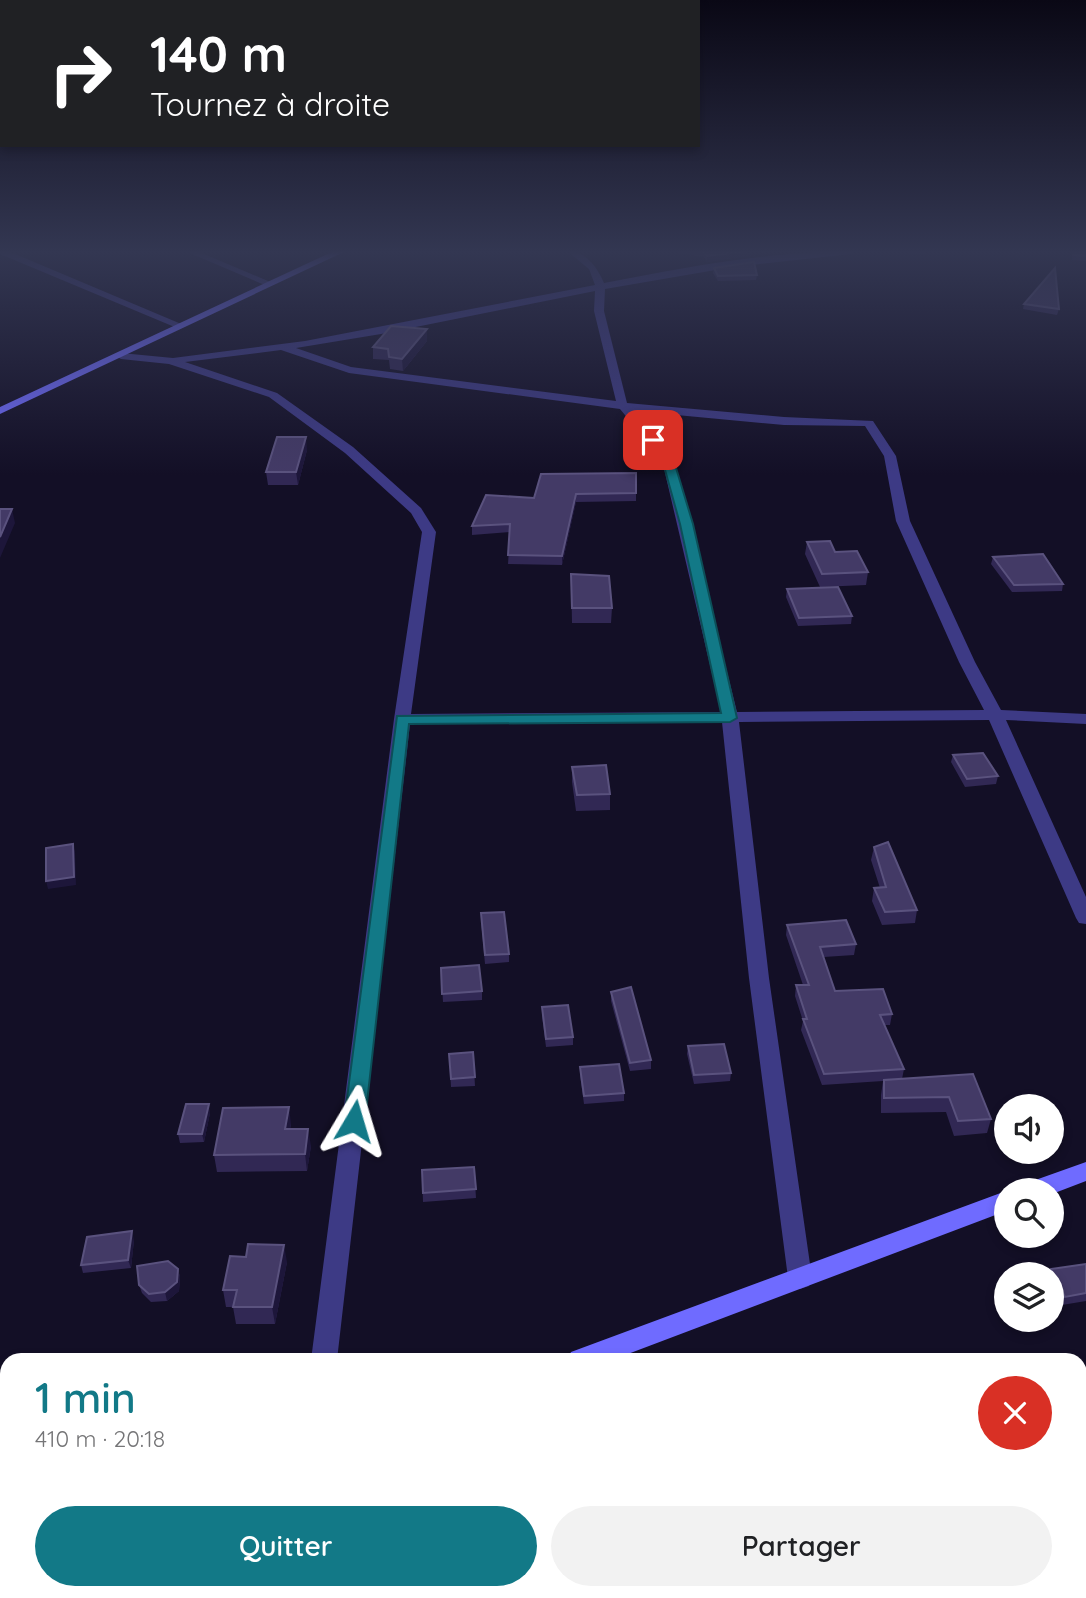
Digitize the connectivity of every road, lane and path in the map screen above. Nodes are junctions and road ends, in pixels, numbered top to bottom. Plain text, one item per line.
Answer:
1 (181, 326) edge
2 (408, 326) edge
3 (603, 326) edge
4 (282, 347) junction
5 (121, 355) junction
6 (170, 361) junction
7 (622, 404) junction
8 (0, 411) edge
9 (995, 715) junction
10 (730, 718) junction
11 (402, 719) junction
12 (1086, 719) edge
13 (1086, 918) edge
14 (1086, 1171) edge
15 (1064, 1179) edge
16 (994, 1205) edge
17 (800, 1278) junction
18 (325, 1353) edge
19 (599, 1353) edge

1 - 5 main road
2 - 4 street
3 - 7 street
4 - 6 street
4 - 7 street
5 - 6 street
5 - 8 main road
6 - 11 street
7 - 9 street
7 - 10 street
9 - 10 street
9 - 12 street
9 - 13 street
10 - 11 street
10 - 17 street
11 - 18 street
14 - 15 main road
16 - 17 main road
17 - 19 main road

